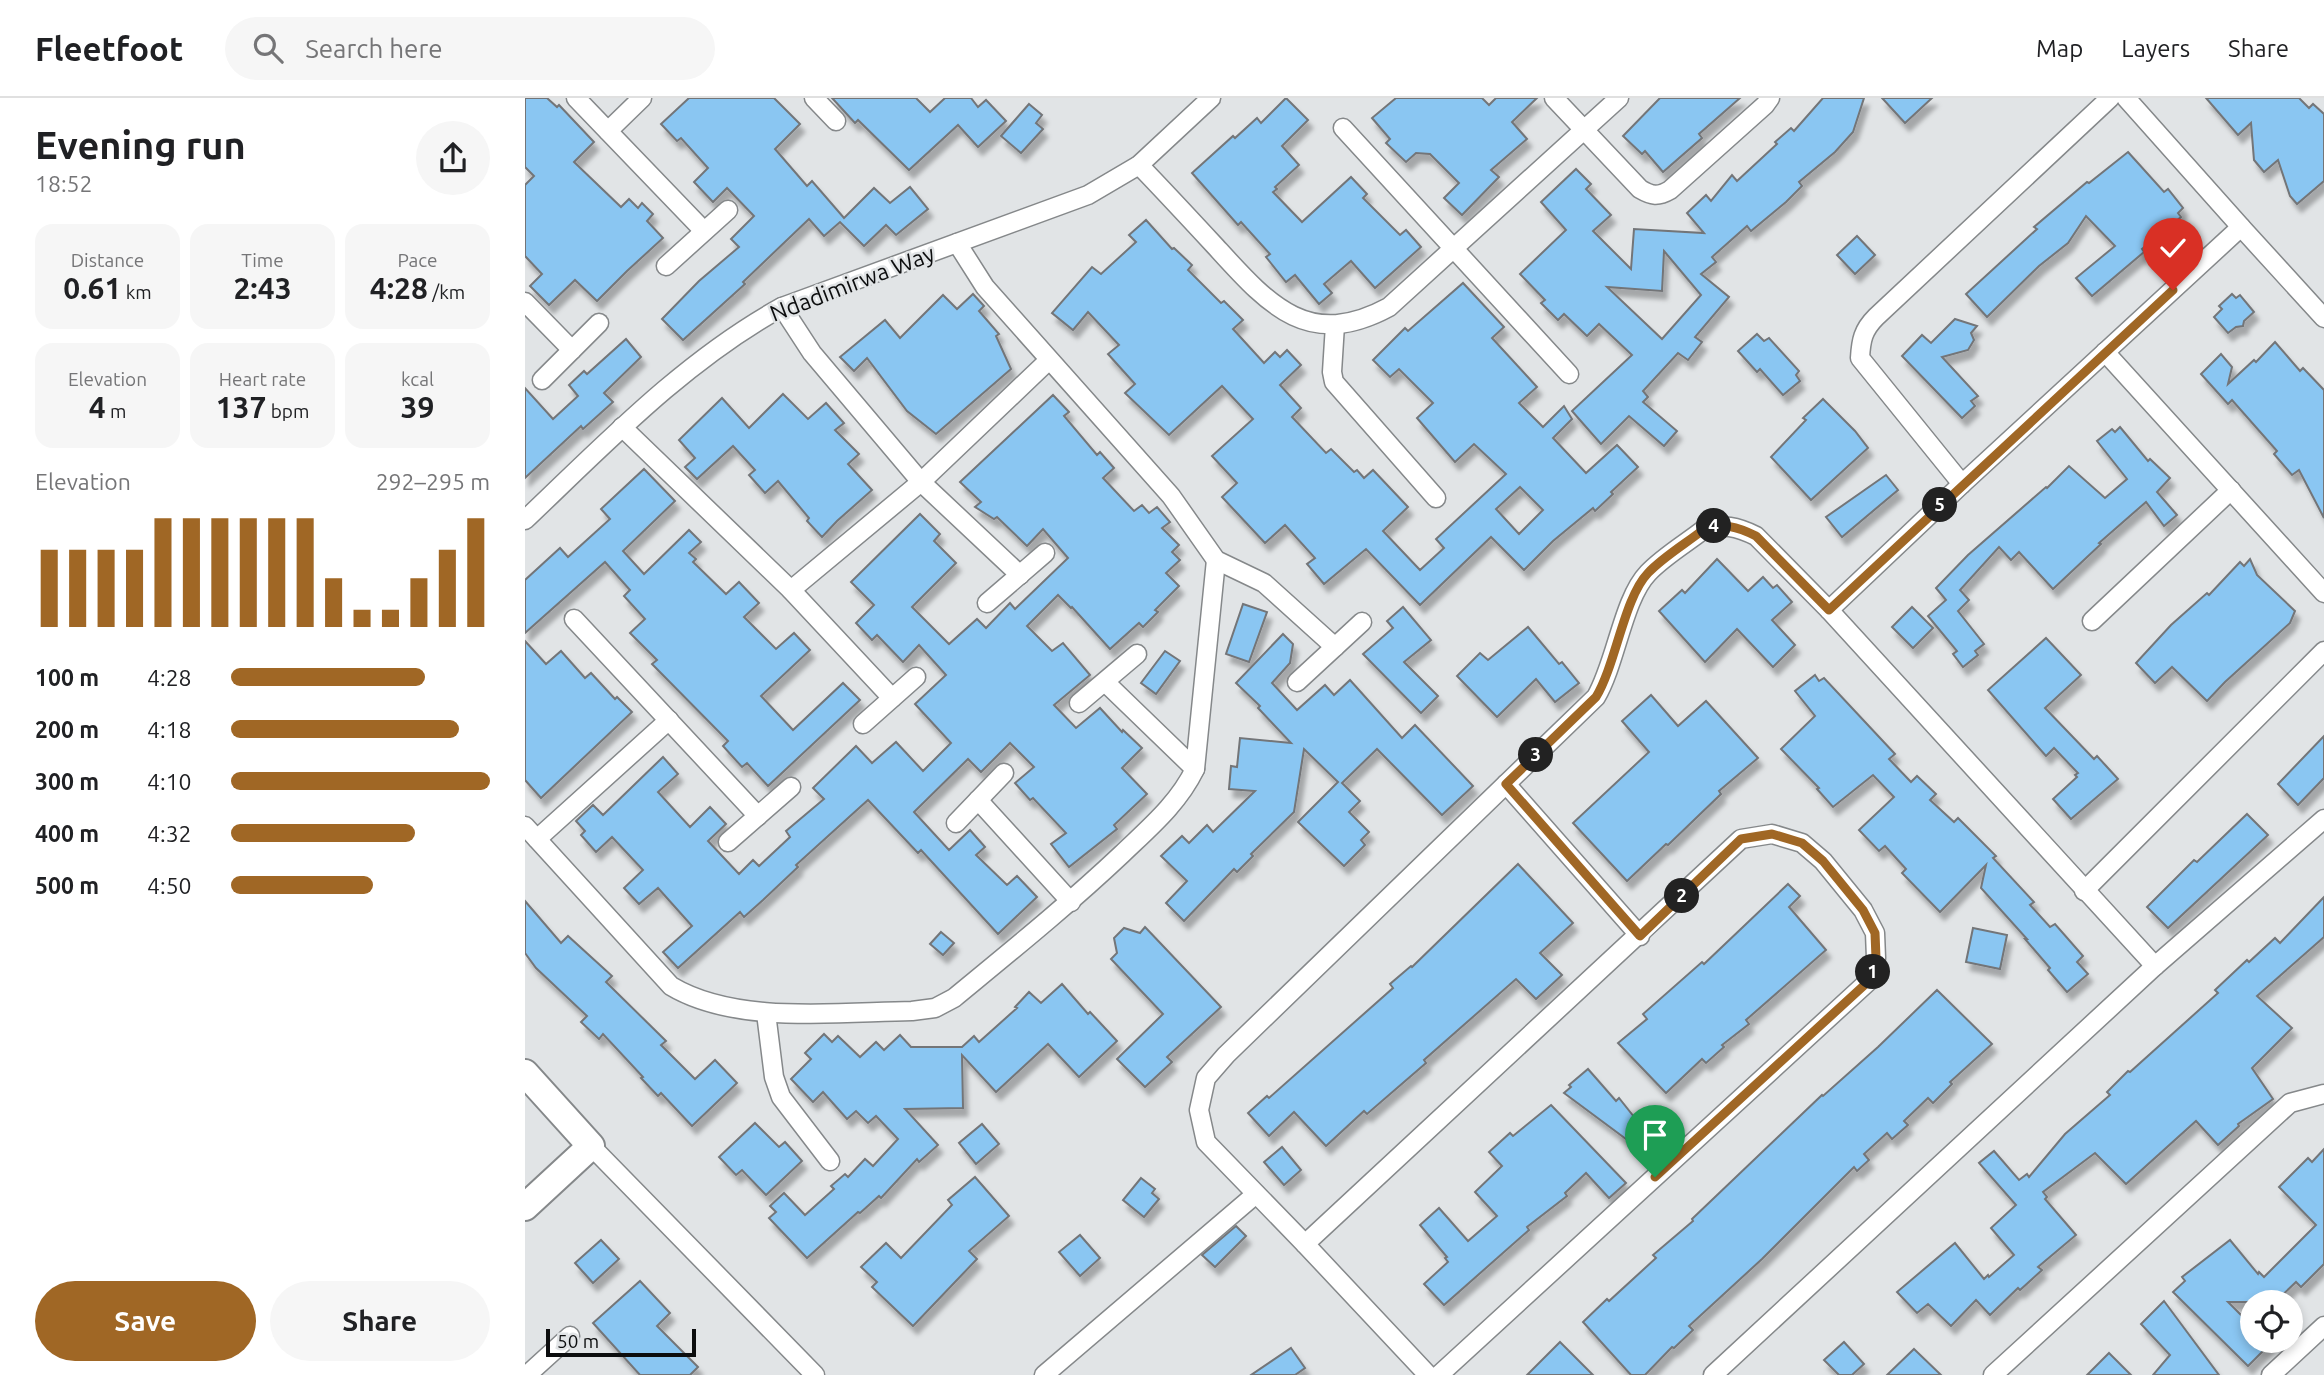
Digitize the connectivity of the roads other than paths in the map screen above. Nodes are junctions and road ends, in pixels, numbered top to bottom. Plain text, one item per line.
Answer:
1 (576, 98) edge
2 (642, 98) edge
3 (814, 98) edge
4 (1211, 98) edge
5 (1554, 98) edge
6 (1619, 98) edge
7 (1770, 98) edge
8 (2111, 98) edge
9 (2126, 98) edge
10 (835, 121) dead end
11 (1343, 128) dead end
12 (1584, 130) junction
13 (608, 131) junction
14 (1139, 164) junction
15 (728, 209) dead end
16 (2241, 227) junction
17 (704, 231) junction
18 (957, 243) junction
19 (1455, 247) junction
20 (666, 266) dead end
21 (525, 302) edge
22 (782, 307) junction
23 (2324, 318) edge
24 (599, 323) dead end
25 (1335, 326) junction
26 (572, 350) junction
27 (2105, 352) junction
28 (1049, 360) junction
29 (1569, 374) dead end
30 (542, 380) dead end
31 (622, 427) junction
32 (921, 482) junction
33 (1962, 484) junction
34 (2231, 490) junction
35 (1436, 498) dead end
36 (525, 520) edge
37 (1045, 553) dead end
38 (1216, 561) junction
39 (1020, 575) junction
40 (791, 590) junction
41 (2324, 593) edge
42 (987, 603) dead end
43 (1829, 610) junction
44 (574, 619) dead end
45 (2092, 621) dead end
46 (1362, 622) dead end
47 (1335, 646) junction
48 (2324, 651) edge
49 (1137, 654) dead end
50 (916, 677) dead end
51 (1105, 682) junction
52 (1297, 682) dead end
53 (893, 698) junction
54 (1079, 703) dead end
55 (669, 720) junction
56 (863, 724) dead end
57 (1195, 769) junction
58 (1004, 773) dead end
59 (1506, 784) junction
60 (790, 787) dead end
61 (978, 800) junction
62 (758, 816) junction
63 (2324, 819) edge
64 (956, 822) dead end
65 (531, 832) edge
66 (728, 842) dead end
67 (2084, 891) junction
68 (1072, 902) junction
69 (1640, 936) junction
70 (2155, 966) junction
71 (766, 1013) junction
72 (525, 1073) edge
73 (2324, 1094) edge
74 (591, 1146) junction
75 (830, 1161) dead end
76 (1256, 1194) junction
77 (525, 1207) edge
78 (1305, 1244) junction
79 (2324, 1326) edge
80 (570, 1336) dead end
81 (527, 1375) edge
82 (815, 1375) edge
83 (1044, 1375) edge
84 (1428, 1375) edge
85 (1439, 1375) edge
86 (1713, 1375) edge
87 (1993, 1375) edge
88 (2271, 1375) edge

1 - 13 street
2 - 13 street
3 - 10 street
4 - 14 street, Ndadimirwa Way
5 - 12 street
6 - 12 street
7 - 12 street
8 - 33 street
9 - 16 street
11 - 19 street
12 - 19 street
13 - 17 street
14 - 18 street, Ndadimirwa Way
14 - 25 street
15 - 17 street
16 - 23 street
16 - 27 street
17 - 20 street
18 - 22 street, Ndadimirwa Way
18 - 28 street
19 - 25 street
19 - 29 street
21 - 26 street
22 - 31 street, Ndadimirwa Way
22 - 32 street
24 - 26 street
25 - 35 street
26 - 30 street
27 - 33 street
27 - 34 street
28 - 32 street
28 - 38 street
31 - 36 street, Ndadimirwa Way
31 - 40 street
32 - 39 street
32 - 40 street
33 - 43 street
34 - 41 street
34 - 45 street
37 - 39 street
38 - 47 street
38 - 57 street
39 - 42 street
40 - 53 street
43 - 59 street
43 - 67 street
44 - 55 street
46 - 47 street
47 - 52 street
48 - 67 street
49 - 51 street
50 - 53 street
51 - 54 street
51 - 57 street
53 - 56 street
55 - 62 street
55 - 65 street
57 - 68 street
58 - 61 street
59 - 69 street
59 - 76 street
60 - 62 street
61 - 64 street
61 - 68 street
62 - 66 street
63 - 70 street
65 - 71 street
67 - 70 street
68 - 71 street
69 - 78 street
69 - 85 street
70 - 86 street
71 - 75 street
72 - 74 street
73 - 87 street
74 - 77 street
74 - 82 street
76 - 78 street
76 - 83 street
78 - 84 street
79 - 88 street
80 - 81 street

